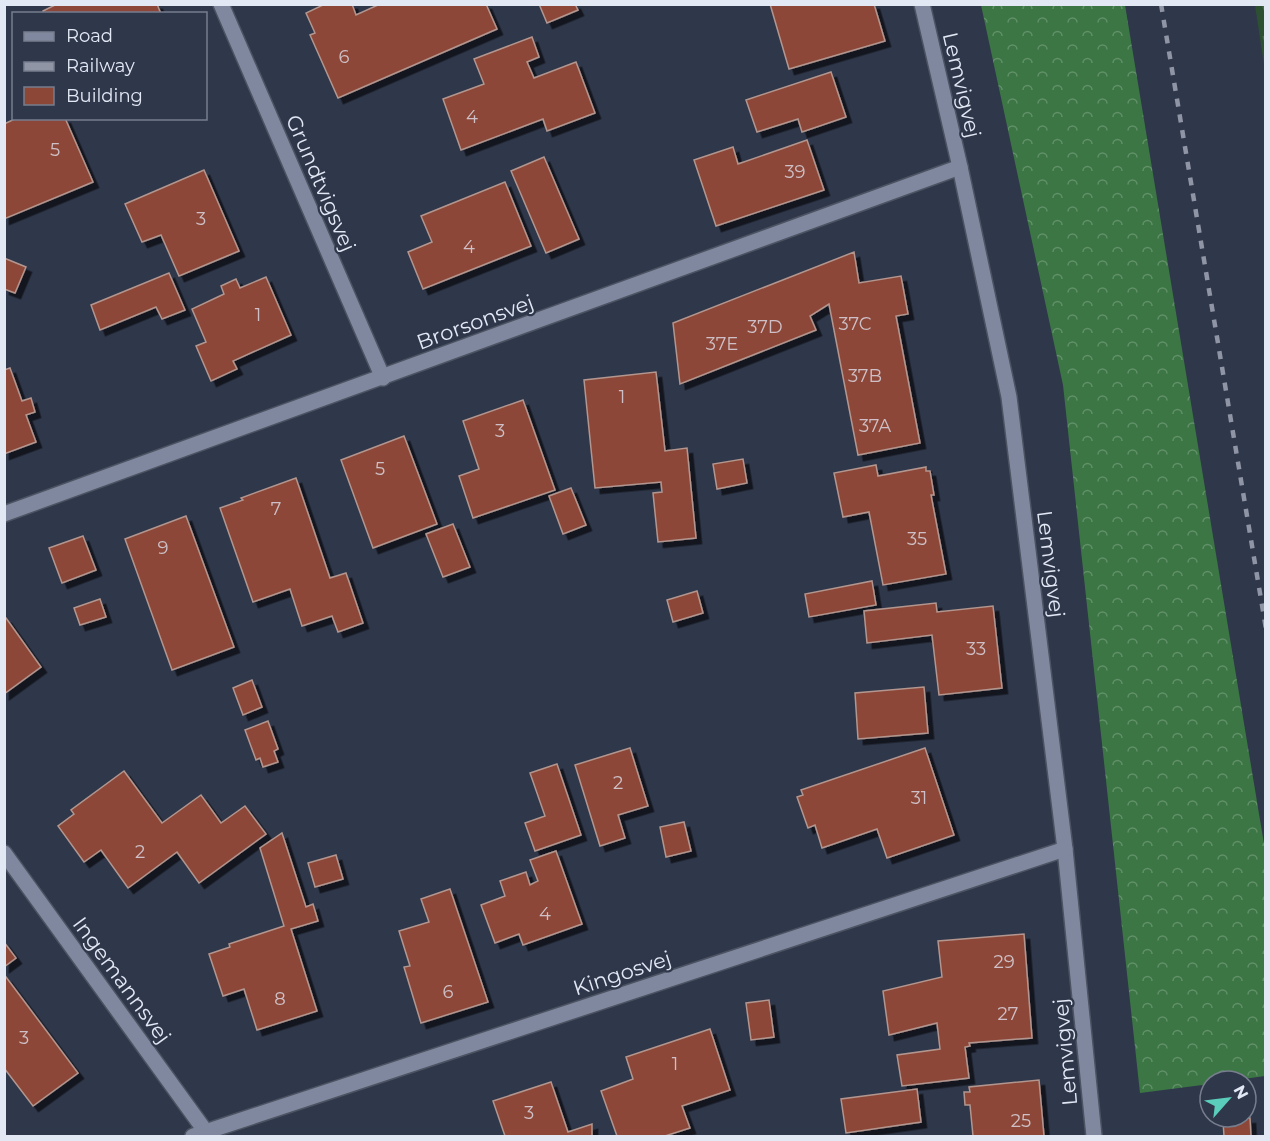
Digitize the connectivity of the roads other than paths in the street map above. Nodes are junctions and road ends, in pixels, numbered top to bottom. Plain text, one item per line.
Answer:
1 (221, 4) edge
2 (922, 4) edge
3 (960, 167) junction
4 (383, 378) junction
5 (4, 514) edge
6 (1065, 849) junction
7 (4, 853) edge
8 (199, 1134) edge
9 (1094, 1137) edge

1 - 4 street, Grundtvigsvej
2 - 3 street, Lemvigvej
3 - 4 street, Brorsonsvej
3 - 6 street, Lemvigvej
4 - 5 street, Brorsonsvej
6 - 8 street, Kingosvej
6 - 9 street, Lemvigvej
7 - 8 street, Ingemannsvej

